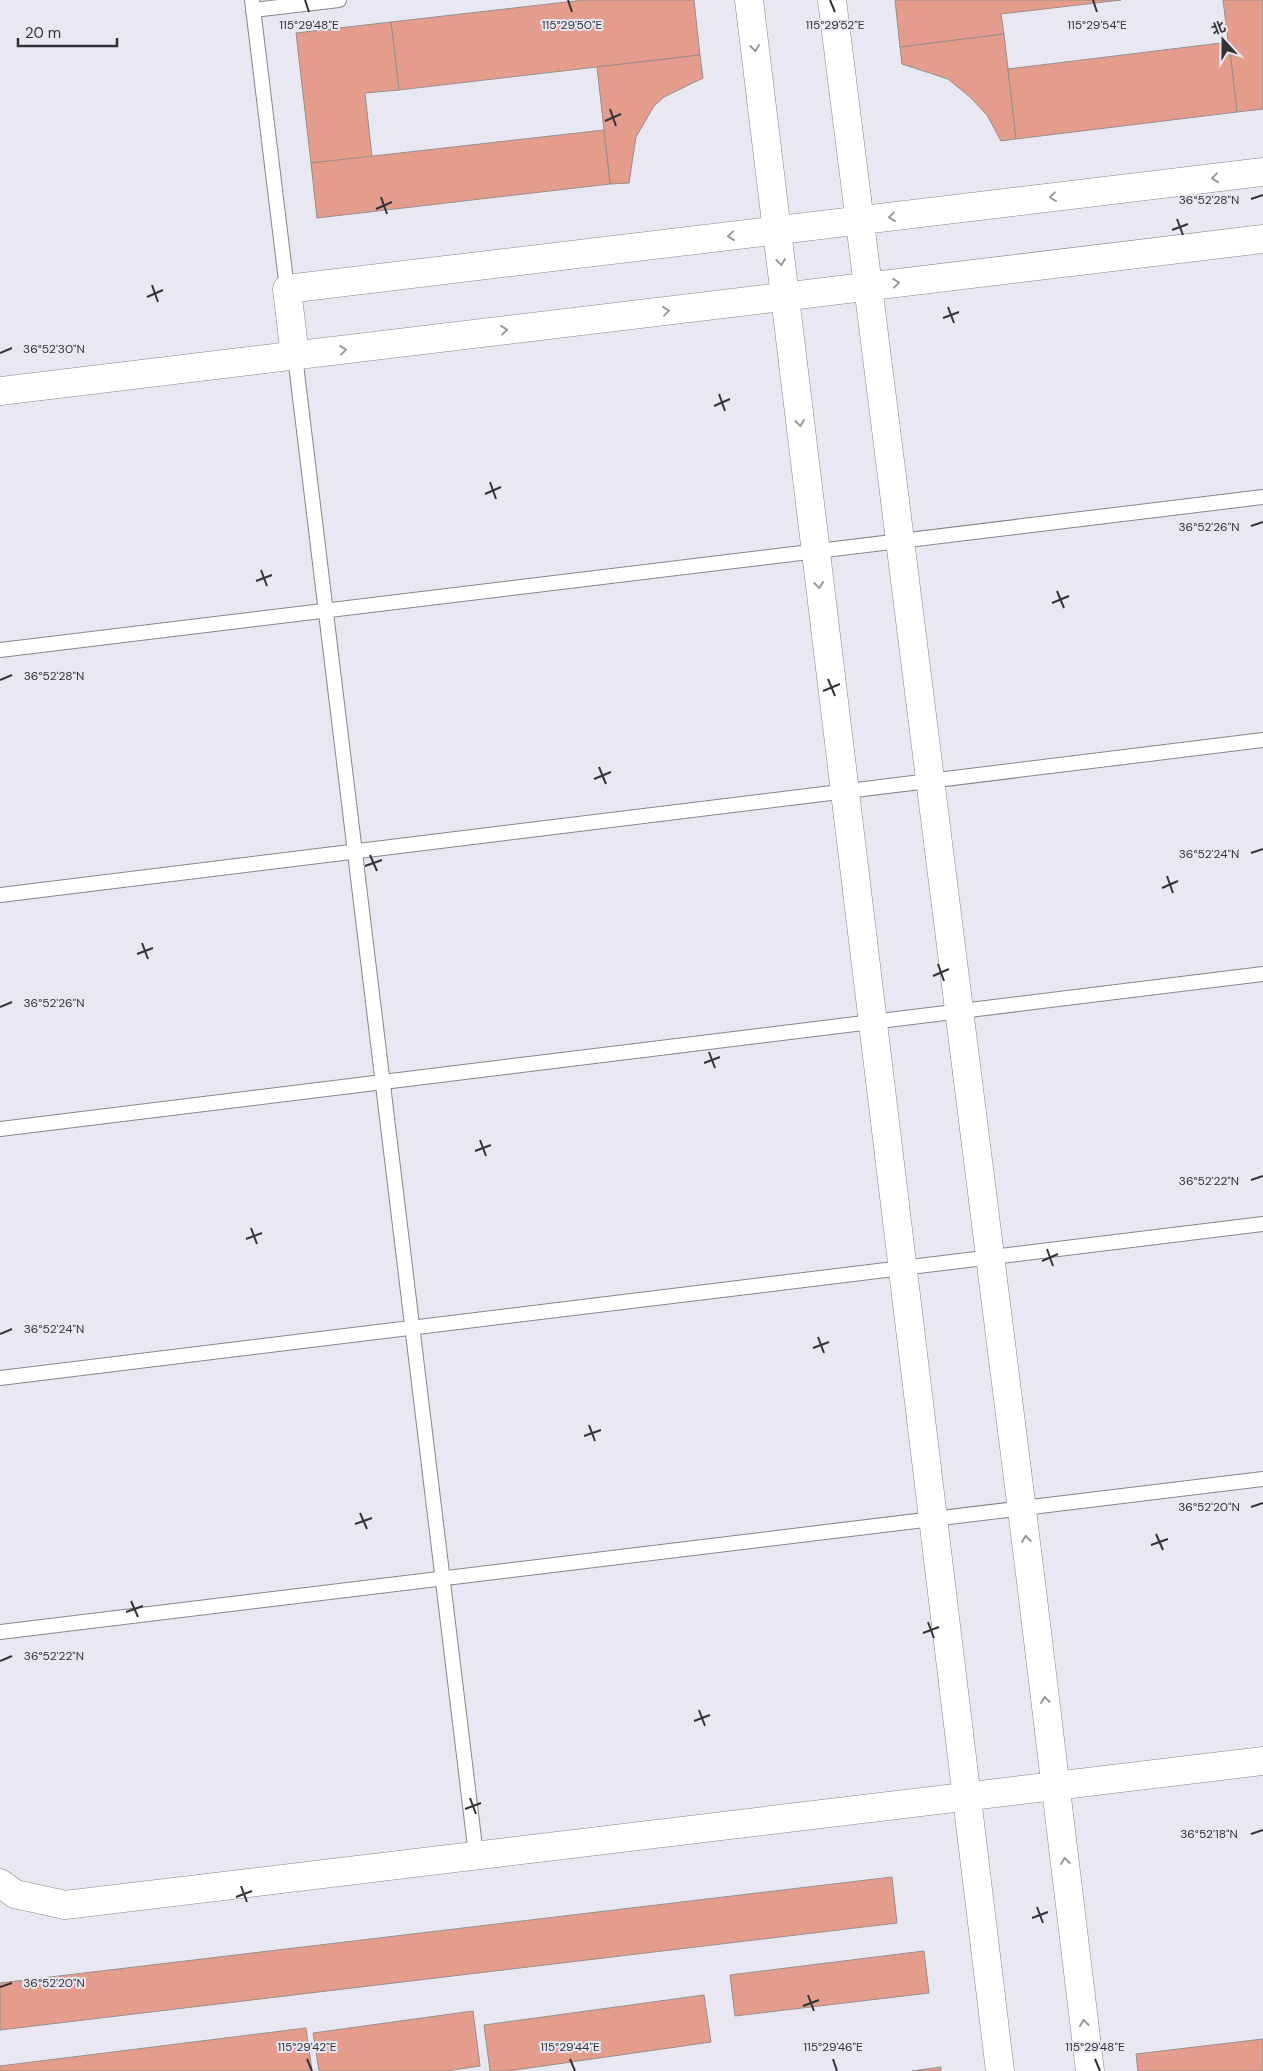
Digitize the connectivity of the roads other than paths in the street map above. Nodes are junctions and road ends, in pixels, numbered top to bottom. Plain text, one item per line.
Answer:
1 (339, 0) edge
2 (749, 0) edge
3 (832, 0) edge
4 (253, 5) edge
5 (1263, 172) edge
6 (860, 220) junction
7 (777, 230) junction
8 (1263, 239) edge
9 (868, 287) junction
10 (287, 289) junction
11 (785, 296) junction
12 (294, 356) junction
13 (0, 391) edge
14 (1263, 497) edge
15 (900, 541) junction
16 (815, 551) junction
17 (326, 610) junction
18 (0, 650) edge
19 (1263, 740) edge
20 (930, 781) junction
21 (845, 791) junction
22 (355, 851) junction
23 (0, 894) edge
24 (1263, 974) edge
25 (960, 1011) junction
26 (872, 1022) junction
27 (382, 1082) junction
28 (0, 1129) edge
29 (1263, 1224) edge
30 (991, 1258) junction
31 (902, 1268) junction
32 (412, 1328) junction
33 (0, 1378) edge
34 (1263, 1479) edge
35 (1022, 1508) junction
36 (933, 1519) junction
37 (442, 1579) junction
38 (0, 1632) edge
39 (1263, 1761) edge
40 (1056, 1786) junction
41 (966, 1797) junction
42 (476, 1856) junction
43 (0, 1883) edge
44 (1000, 2071) edge
45 (1090, 2071) edge

1 - 4 lane
2 -> 7 street
3 - 6 street
4 - 10 lane
5 -> 6 street
6 - 7 street
6 - 9 street
7 -> 10 street
7 -> 11 street
9 -> 8 street
9 - 11 street
9 - 15 street
10 - 12 street
12 -> 11 street
11 -> 16 street
12 - 13 street
12 - 17 lane
14 - 15 lane
15 - 16 lane
15 - 20 street
16 - 17 lane
16 -> 21 street
17 - 18 lane
17 - 22 lane
19 - 20 lane
20 - 21 lane
20 - 25 street
21 - 22 lane
21 - 26 street
22 - 23 lane
22 - 27 lane
24 - 25 lane
25 - 26 lane
25 - 30 street
26 - 27 lane
26 - 31 street
27 - 28 lane
27 - 32 lane
29 - 30 lane
30 - 31 lane
30 - 35 street
31 - 32 lane
31 - 36 street
32 - 33 lane
32 - 37 lane
34 - 35 lane
35 - 36 lane
40 -> 35 street
36 - 37 lane
36 - 41 street
37 - 38 lane
37 - 42 lane
39 - 40 street
40 - 41 street
45 -> 40 street
41 - 42 street
41 - 44 street
42 - 43 street

